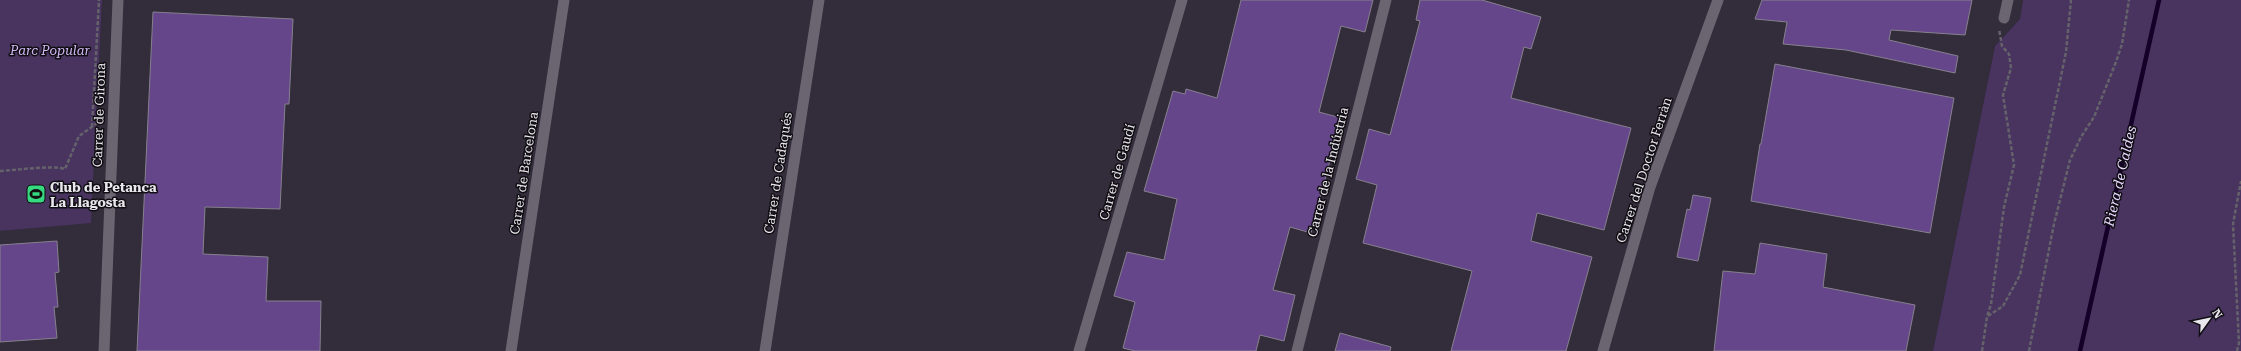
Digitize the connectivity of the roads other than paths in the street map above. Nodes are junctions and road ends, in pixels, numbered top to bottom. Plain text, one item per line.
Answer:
1 (118, 0) edge
2 (564, 0) edge
3 (819, 0) edge
4 (1182, 0) edge
5 (1386, 0) edge
6 (1718, 0) edge
7 (2008, 0) edge
8 (2004, 18) road end
9 (104, 351) edge
10 (511, 351) edge
11 (765, 351) edge
12 (1079, 351) edge
13 (1297, 351) edge
14 (1603, 351) edge

1 - 9 street, Carrer de Girona
2 - 10 street, Carrer de Barcelona
3 - 11 street, Carrer de Cadaqués
4 - 12 street, Carrer de Gaudí
5 - 13 street, Carrer de la Indústria
6 - 14 street, Carrer del Doctor Ferràn
7 - 8 street

